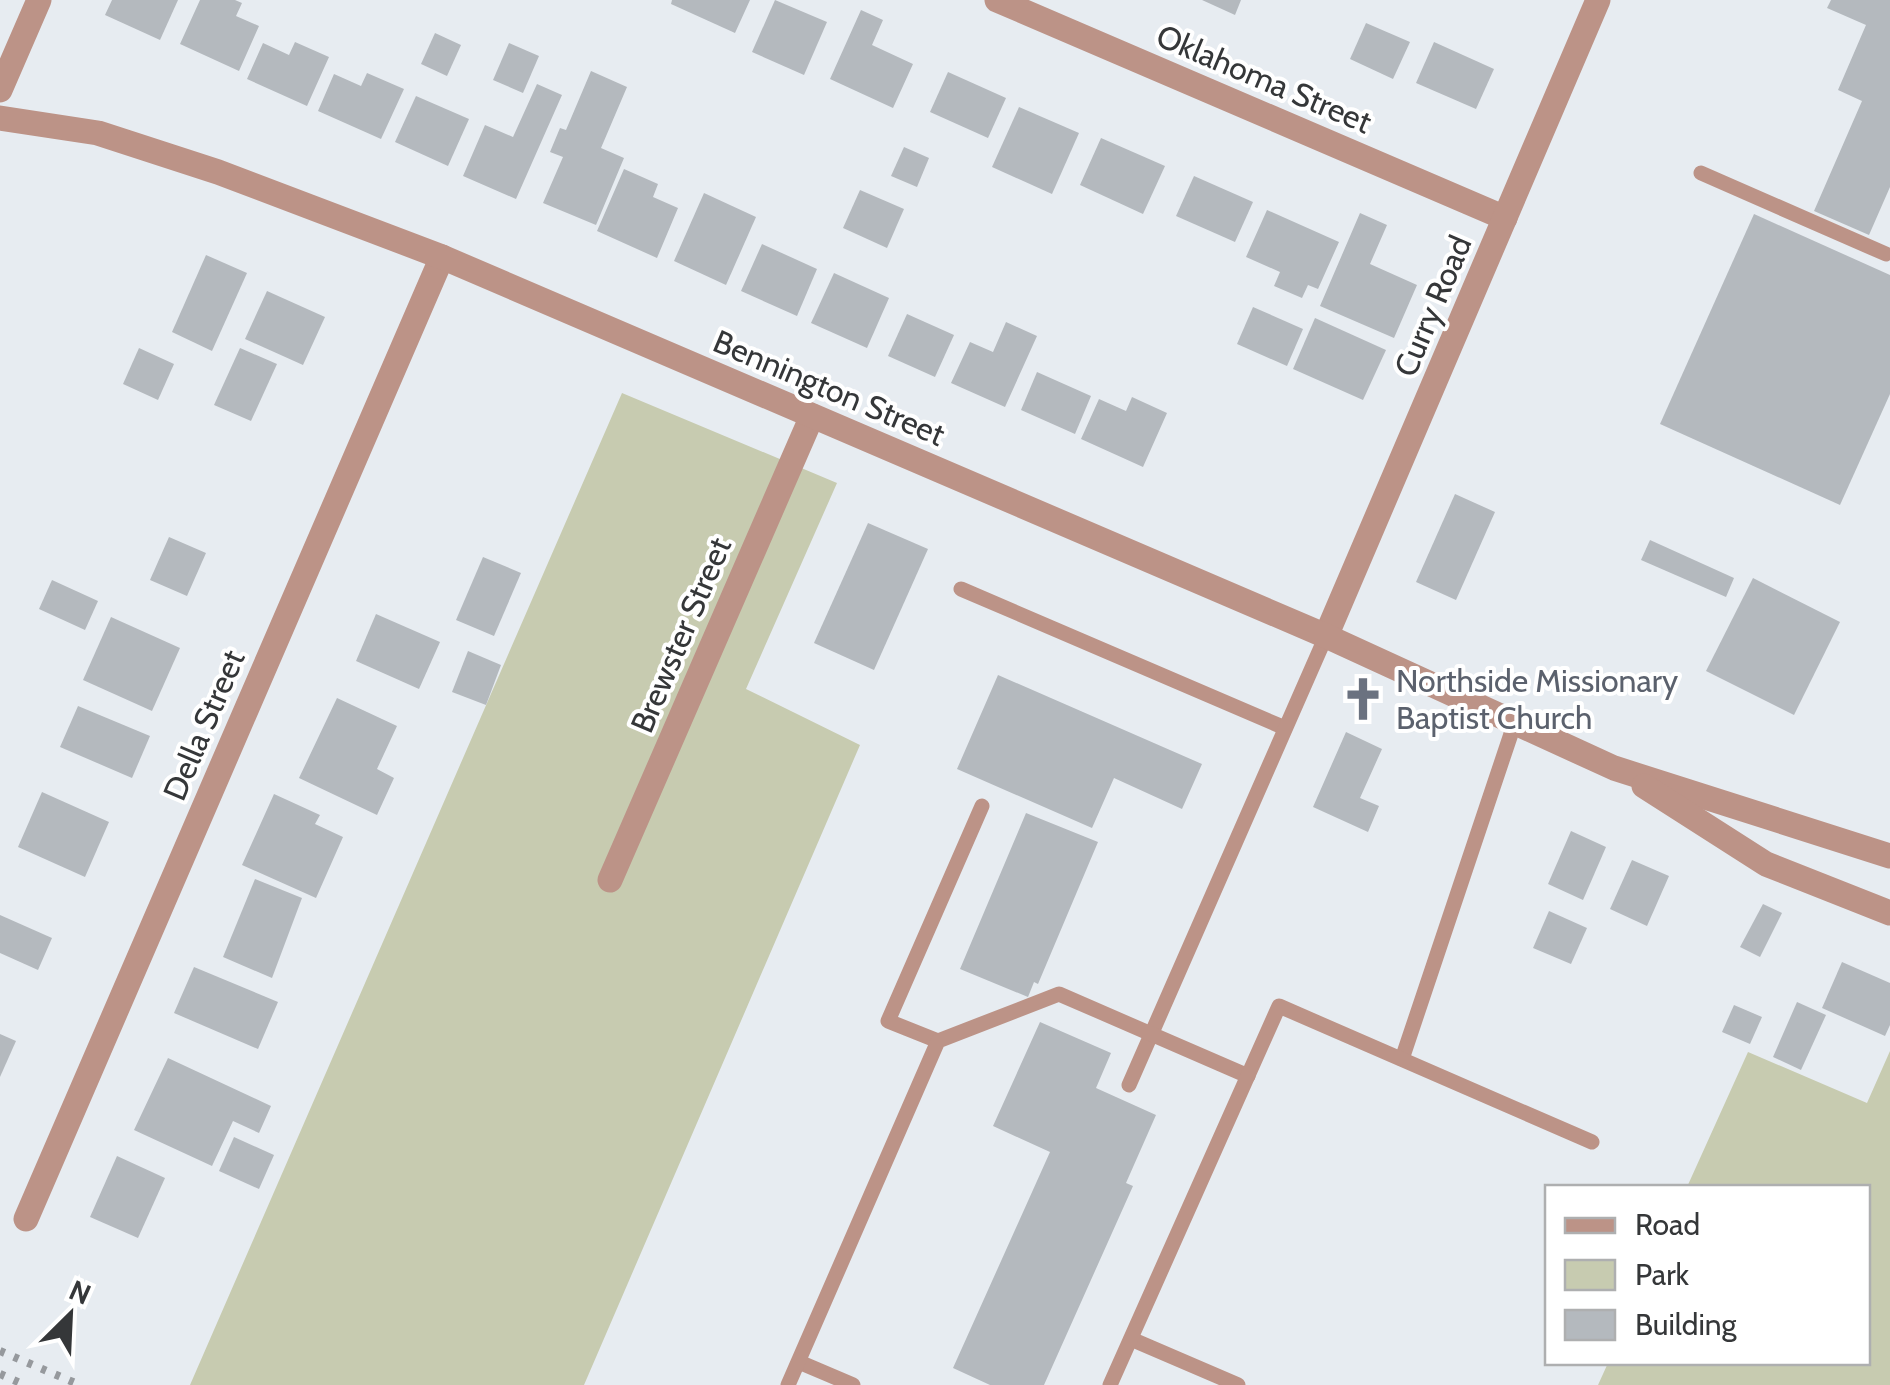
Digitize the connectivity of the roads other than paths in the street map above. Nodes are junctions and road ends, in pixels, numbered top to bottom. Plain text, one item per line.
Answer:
1 (39, 0) edge
2 (997, 0) edge
3 (1598, 0) edge
4 (0, 90) edge
5 (0, 118) edge
6 (1700, 173) dead end
7 (1506, 218) junction
8 (1886, 254) dead end
9 (442, 257) junction
10 (812, 416) junction
11 (960, 588) dead end
12 (1326, 636) junction
13 (1515, 722) junction
14 (1285, 728) junction
15 (1614, 768) junction
16 (982, 806) dead end
17 (1890, 856) edge
18 (610, 880) dead end
19 (1890, 913) edge
20 (1151, 1034) junction
21 (938, 1042) junction
22 (1402, 1059) junction
23 (1248, 1076) junction
24 (1129, 1085) dead end
25 (1592, 1142) dead end
26 (26, 1219) dead end
27 (1131, 1339) junction
28 (798, 1362) junction
29 (788, 1385) edge
30 (853, 1385) edge
31 (1110, 1385) edge
32 (1238, 1385) edge

1 - 4 street
2 - 7 street, Oklahoma Street
3 - 7 street, Curry Road
5 - 9 street, Bennington Street
6 - 8 lane
7 - 12 street, Curry Road
9 - 10 street, Bennington Street
9 - 26 street, Della Street
10 - 12 street, Bennington Street
10 - 18 street, Brewster Street
11 - 14 lane
12 - 13 street, Bennington Street
12 - 14 lane
13 - 15 street, Bennington Street
13 - 22 lane
14 - 20 lane
15 - 17 street, Bennington Street
15 - 19 street, Bennington Street
16 - 21 lane
20 - 21 lane
20 - 23 lane
20 - 24 lane
21 - 28 lane
22 - 23 lane
22 - 25 lane
23 - 27 lane
27 - 31 lane
27 - 32 lane
28 - 29 lane
28 - 30 lane

